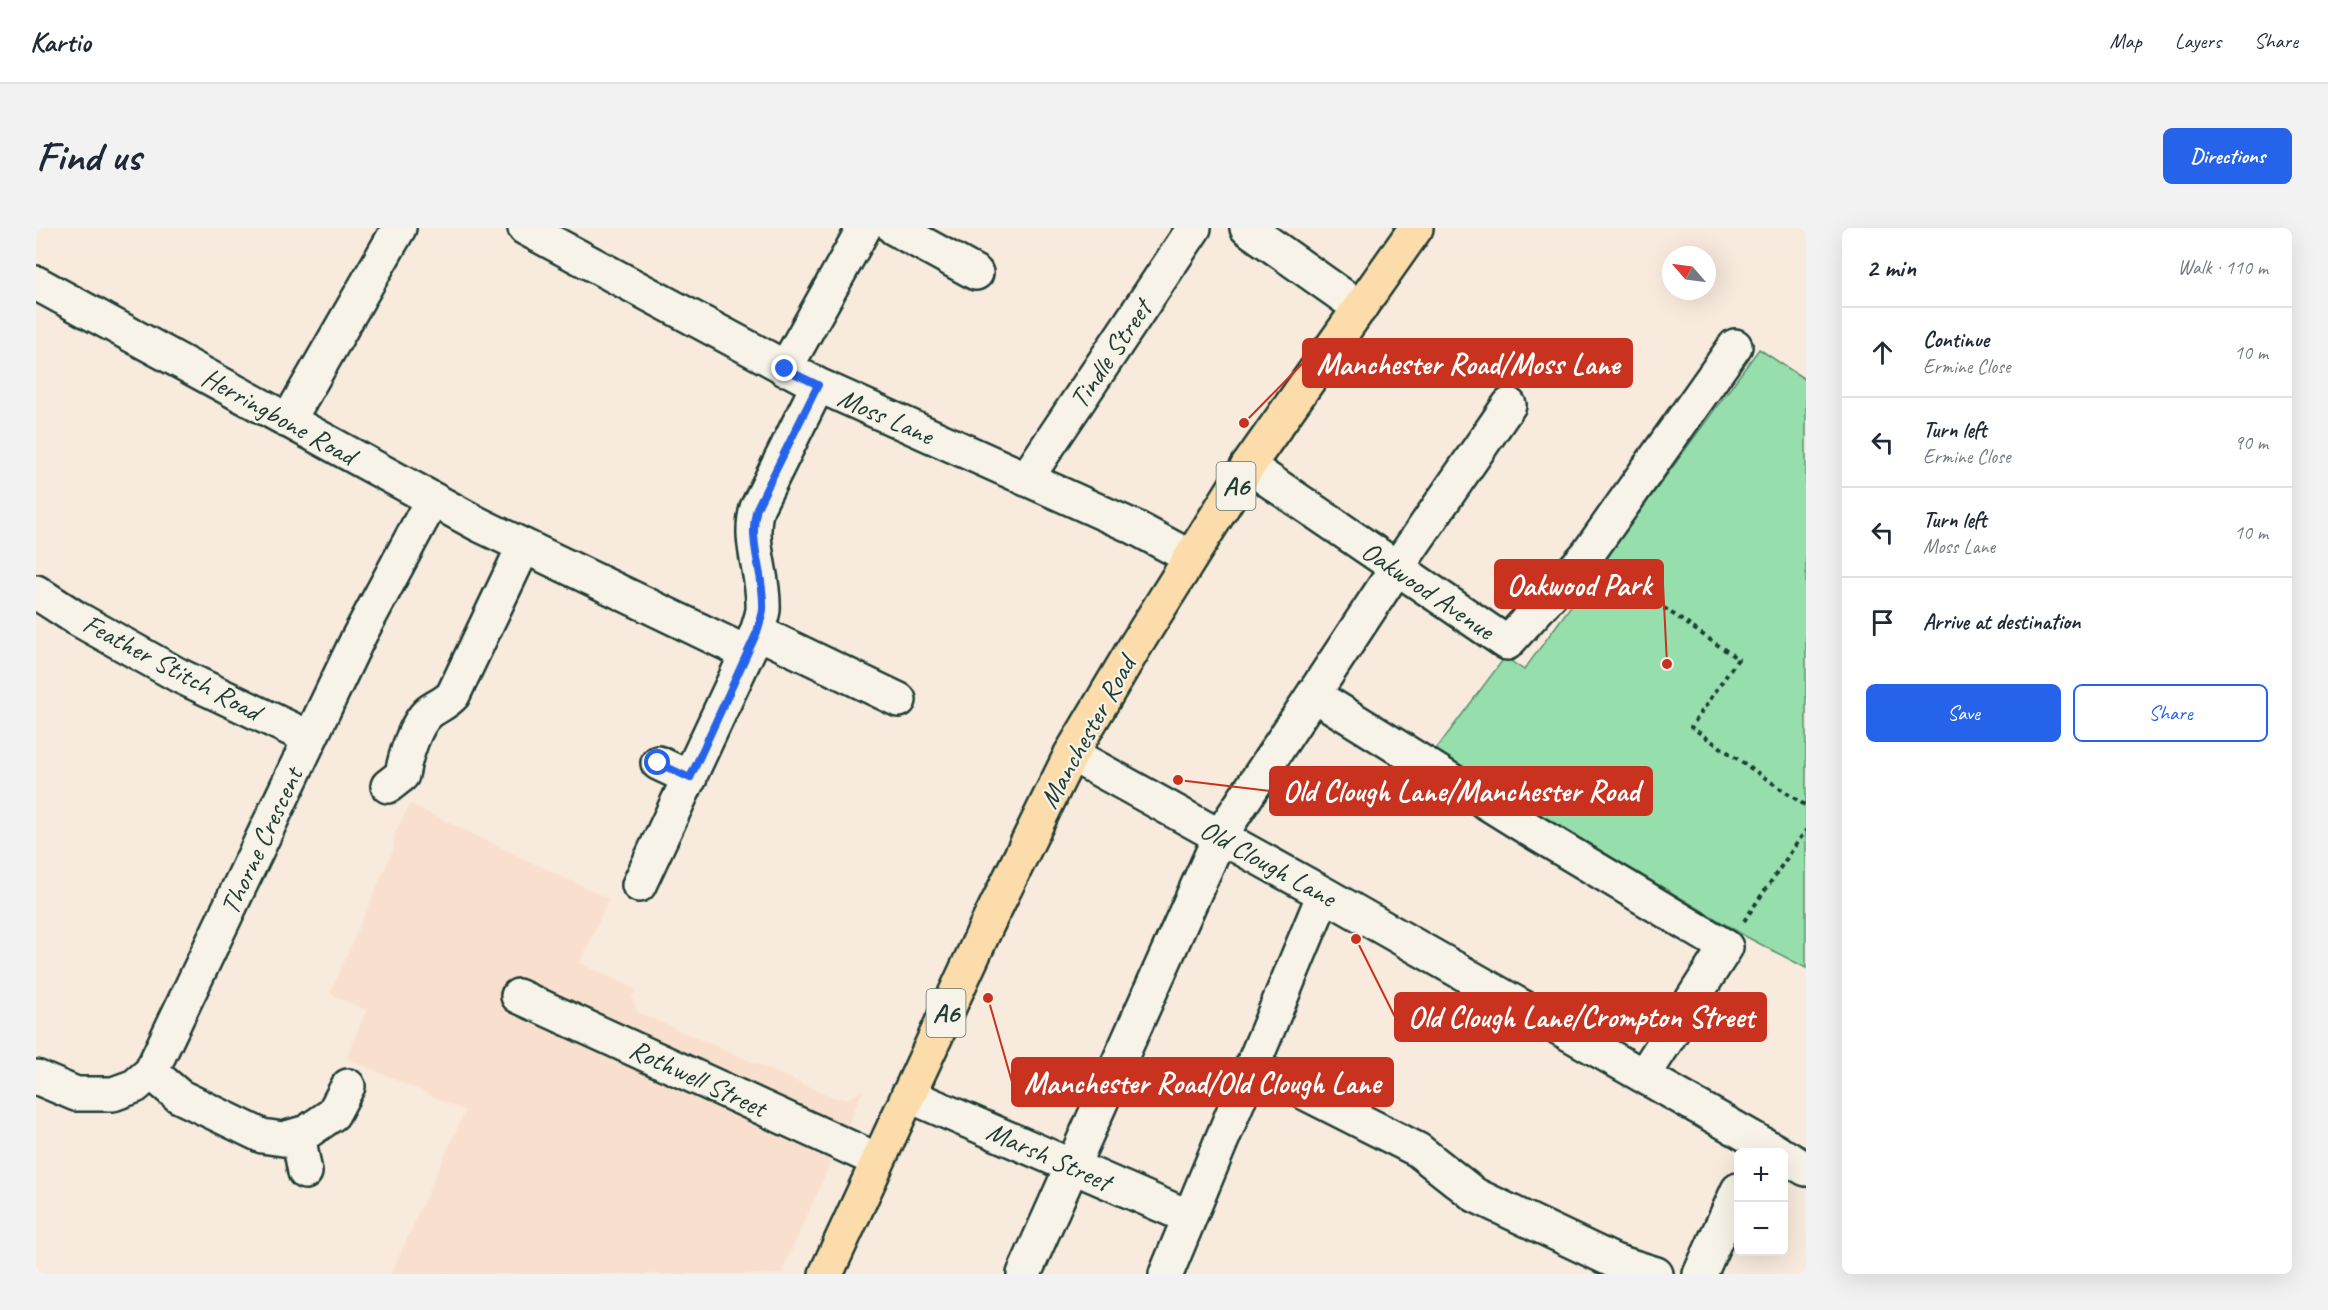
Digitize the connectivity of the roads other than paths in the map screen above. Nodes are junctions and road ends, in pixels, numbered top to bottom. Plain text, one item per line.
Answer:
1 (399, 228) edge
2 (525, 228) edge
3 (864, 228) edge
4 (894, 228) edge
5 (1194, 228) edge
6 (1247, 228) edge
7 (1416, 228) edge
8 (976, 273) dead end
9 (36, 283) edge
10 (1360, 308) junction
11 (1736, 346) dead end
12 (785, 369) junction
13 (818, 385) junction
14 (1509, 405) dead end
15 (288, 422) junction
16 (1248, 466) junction
17 (1026, 479) junction
18 (432, 500) junction
19 (524, 546) junction
20 (1190, 557) junction
21 (1396, 569) junction
22 (36, 592) edge
23 (752, 643) junction
24 (1314, 695) junction
25 (899, 700) dead end
26 (310, 738) junction
27 (1071, 754) junction
28 (658, 763) dead end
29 (690, 778) junction
30 (388, 786) dead end
31 (1220, 836) junction
32 (639, 885) dead end
33 (1324, 894) junction
34 (518, 996) dead end
35 (1252, 1066) junction
36 (152, 1072) junction
37 (1644, 1075) junction
38 (36, 1077) edge
39 (348, 1086) dead end
40 (908, 1095) junction
41 (298, 1135) junction
42 (1764, 1148) edge
43 (877, 1160) junction
44 (1788, 1160) edge
45 (1072, 1166) junction
46 (1806, 1169) edge
47 (305, 1172) dead end
48 (1734, 1199) edge
49 (1189, 1218) junction
50 (826, 1274) edge
51 (1024, 1274) edge
52 (1166, 1274) edge
53 (1656, 1274) edge
54 (1701, 1274) edge

1 - 15 street
2 - 12 street, Moss Lane
3 - 12 street
4 - 8 street
5 - 17 street, Tindle Street
6 - 10 street
7 - 10 main road, Manchester Road / A6
9 - 15 street, Herringbone Road
10 - 16 main road, Manchester Road / A6
11 - 21 street, Oakwood Avenue
12 - 13 street, Moss Lane
13 - 17 street, Moss Lane
13 - 23 street
14 - 21 street
15 - 18 street, Herringbone Road
16 - 20 main road, Manchester Road / A6
16 - 21 street, Oakwood Avenue
17 - 20 street, Moss Lane
18 - 19 street, Herringbone Road
18 - 26 street, Thorne Crescent
19 - 23 street, Herringbone Road
19 - 30 street
20 - 27 main road, Manchester Road / A6
21 - 24 street
22 - 26 street, Feather Stitch Road
23 - 25 street, Herringbone Road
23 - 29 street
24 - 31 street
24 - 37 street
26 - 36 street, Thorne Crescent
27 - 31 street, Old Clough Lane
27 - 40 main road, Manchester Road / A6
28 - 29 street
29 - 32 street
31 - 33 street, Old Clough Lane
31 - 45 street
33 - 35 street
33 - 37 street, Old Clough Lane
34 - 43 street, Rothwell Street
35 - 49 street
35 - 53 street
36 - 38 street
36 - 41 street
37 - 42 street, Old Clough Lane
39 - 41 street
40 - 43 main road, Manchester Road / A6
40 - 45 street, Marsh Street
41 - 47 street
43 - 50 main road, Manchester Road / A6
44 - 46 street, Old Clough Lane
45 - 49 street, Marsh Street
45 - 51 street
48 - 54 street
49 - 52 street

